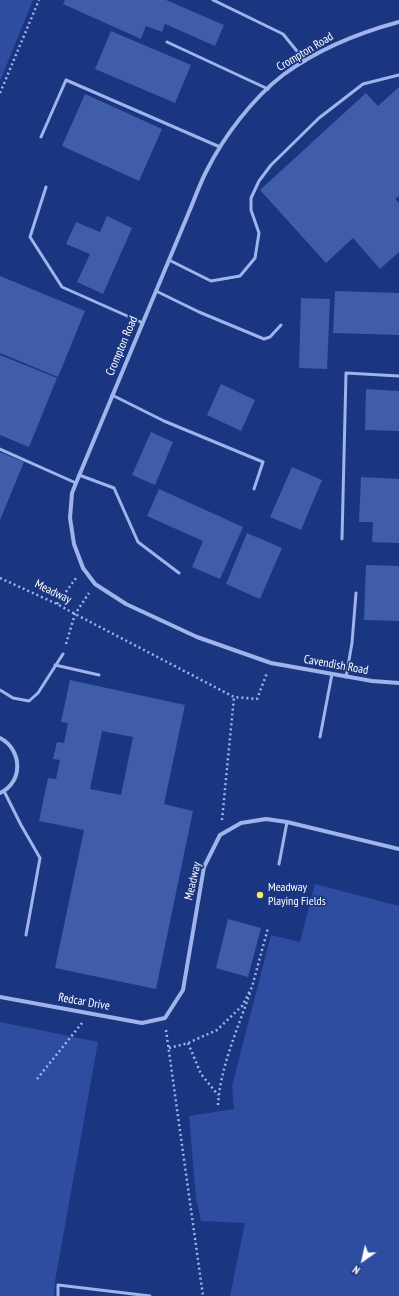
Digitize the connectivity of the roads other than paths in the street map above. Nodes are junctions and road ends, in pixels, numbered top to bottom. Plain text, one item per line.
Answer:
1 (213, 0) edge
2 (399, 22) edge
3 (167, 42) dead end
4 (305, 61) junction
5 (399, 75) edge
6 (268, 88) junction
7 (42, 137) dead end
8 (220, 147) junction
9 (46, 187) dead end
10 (169, 260) junction
11 (156, 291) junction
12 (143, 323) junction
13 (281, 325) dead end
14 (399, 376) edge
15 (112, 395) junction
16 (0, 449) edge
17 (79, 475) junction
18 (76, 483) junction
19 (254, 489) dead end
20 (342, 539) dead end
21 (179, 573) dead end
22 (356, 592) dead end
23 (63, 654) road end
24 (271, 663) joint
25 (55, 665) junction
26 (332, 674) junction
27 (99, 675) dead end
28 (346, 677) junction
29 (399, 683) edge
30 (0, 690) edge
31 (320, 737) dead end
32 (0, 738) edge
33 (2, 792) edge
34 (287, 822) junction
35 (399, 849) edge
36 (279, 864) dead end
37 (26, 936) dead end
38 (0, 997) edge
39 (165, 1018) joint
40 (58, 1296) edge
41 (150, 1296) edge

1 - 4 lane
2 - 4 street, Crompton Road
3 - 6 lane
4 - 6 street, Crompton Road
5 - 10 lane
6 - 8 street, Crompton Road
7 - 8 lane
8 - 10 street, Crompton Road
9 - 12 lane
10 - 11 street, Crompton Road
11 - 12 street, Crompton Road
11 - 13 lane
12 - 15 street, Crompton Road
14 - 20 lane
15 - 17 street, Crompton Road
15 - 19 lane
16 - 18 lane
17 - 18 street, Crompton Road
17 - 21 lane
18 - 24 street, Crompton Road
22 - 28 lane
23 - 25 lane
24 - 26 street, Cavendish Road
25 - 27 lane
25 - 30 lane
26 - 28 street, Cavendish Road
26 - 31 lane
28 - 29 street, Cavendish Road
32 - 33 street
33 - 37 lane
34 - 35 street
34 - 36 lane
34 - 39 street, Meadway
38 - 39 street, Redcar Drive
40 - 41 lane

